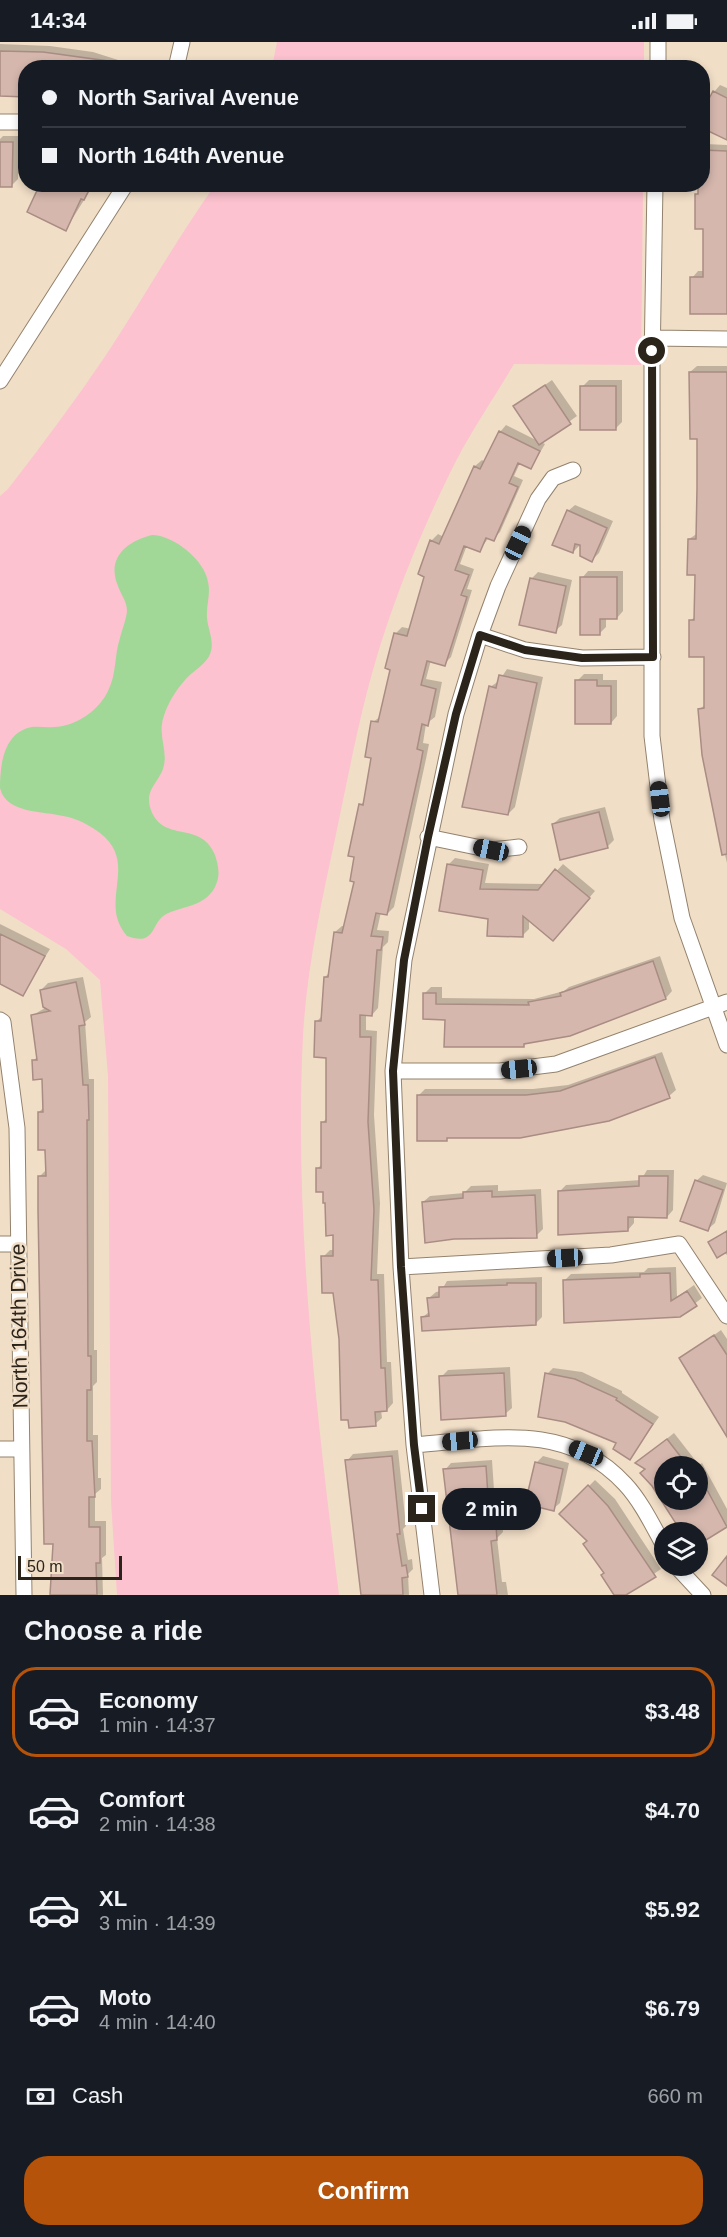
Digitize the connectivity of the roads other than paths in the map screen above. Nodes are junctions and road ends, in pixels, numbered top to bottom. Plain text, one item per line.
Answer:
1 (182, 42) edge
2 (658, 42) edge
3 (178, 60) edge
4 (658, 60) edge
5 (0, 122) edge
6 (18, 122) edge
7 (121, 192) edge
8 (655, 192) edge
9 (652, 338) junction
10 (727, 339) edge
11 (0, 381) edge
12 (573, 470) dead end
13 (480, 635) junction
14 (653, 657) junction
15 (428, 837) junction
16 (519, 847) dead end
17 (727, 1002) edge
18 (711, 1007) junction
19 (2, 1021) edge
20 (727, 1045) edge
21 (393, 1071) junction
22 (0, 1244) edge
23 (18, 1244) junction
24 (401, 1267) junction
25 (727, 1316) edge
26 (414, 1445) junction
27 (0, 1449) edge
28 (20, 1449) junction
29 (654, 1530) edge
30 (685, 1576) edge
31 (24, 1595) edge
32 (432, 1595) edge
33 (703, 1595) edge

1 - 3 street
2 - 4 street
5 - 6 street
7 - 11 street
8 - 9 street
9 - 10 street
9 - 14 street
12 - 13 street
13 - 14 street
13 - 15 street
14 - 18 street
15 - 16 street
15 - 21 street
17 - 18 street
18 - 20 street
18 - 21 street
19 - 23 street, North 164th Drive
21 - 24 street
22 - 23 street
23 - 28 street, North 164th Drive
24 - 25 street
24 - 26 street
26 - 29 street
26 - 32 street
27 - 28 street
28 - 31 street, North 164th Drive
30 - 33 street

